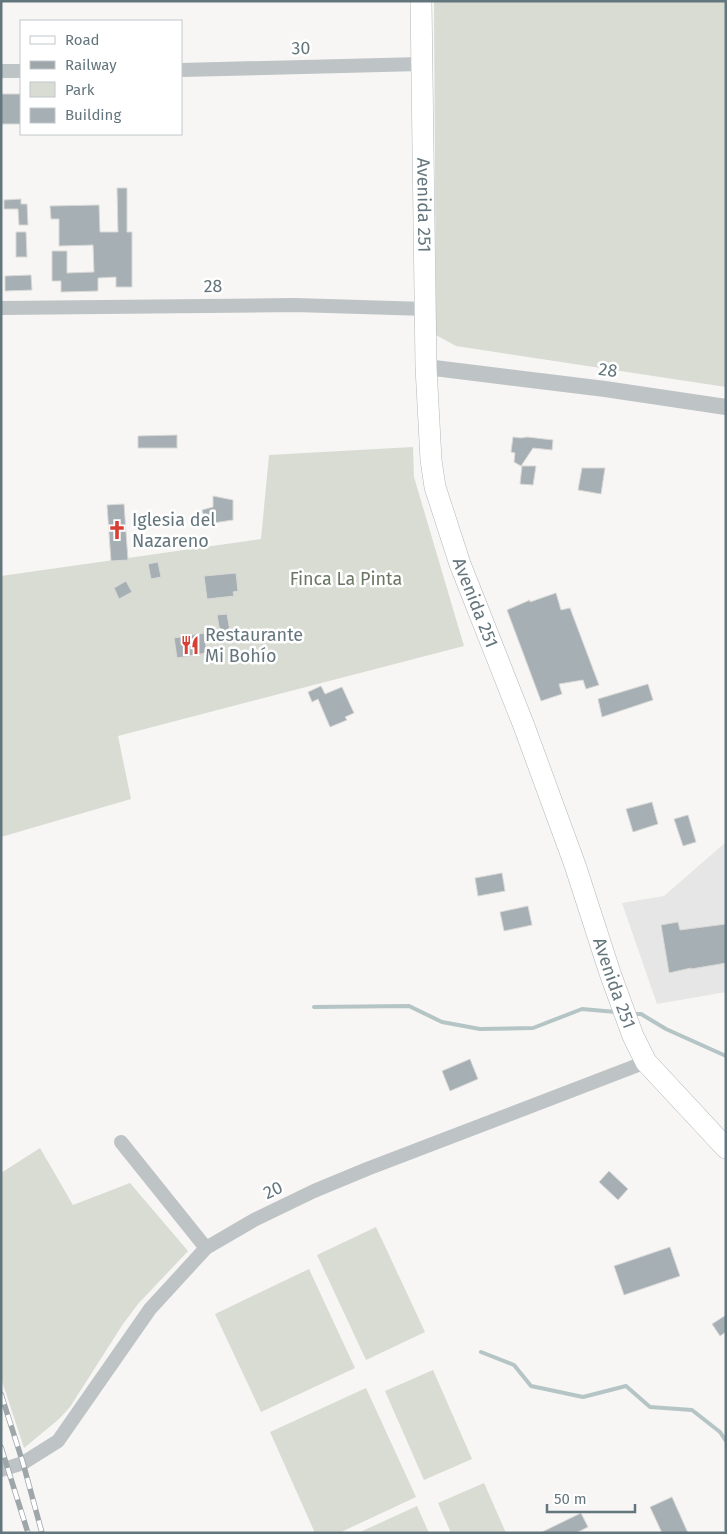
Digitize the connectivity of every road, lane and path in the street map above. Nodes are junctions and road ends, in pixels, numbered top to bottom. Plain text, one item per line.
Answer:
1 (421, 1) edge
2 (421, 64) junction
3 (182, 70) edge
4 (1, 71) edge
5 (20, 71) edge
6 (1, 308) edge
7 (426, 309) junction
8 (426, 367) junction
9 (726, 407) edge
10 (646, 1062) junction
11 (122, 1142) dead end
12 (726, 1148) edge
13 (206, 1248) junction
14 (1, 1470) edge

1 - 2 main road, Avenida 251
2 - 3 street, 30
2 - 7 main road, Avenida 251
4 - 5 street
6 - 7 street, 28
7 - 8 main road, Avenida 251
8 - 9 street, 28
8 - 10 main road, Avenida 251
10 - 12 main road, Avenida 251
10 - 13 street, 20
11 - 13 street
13 - 14 street, 20

